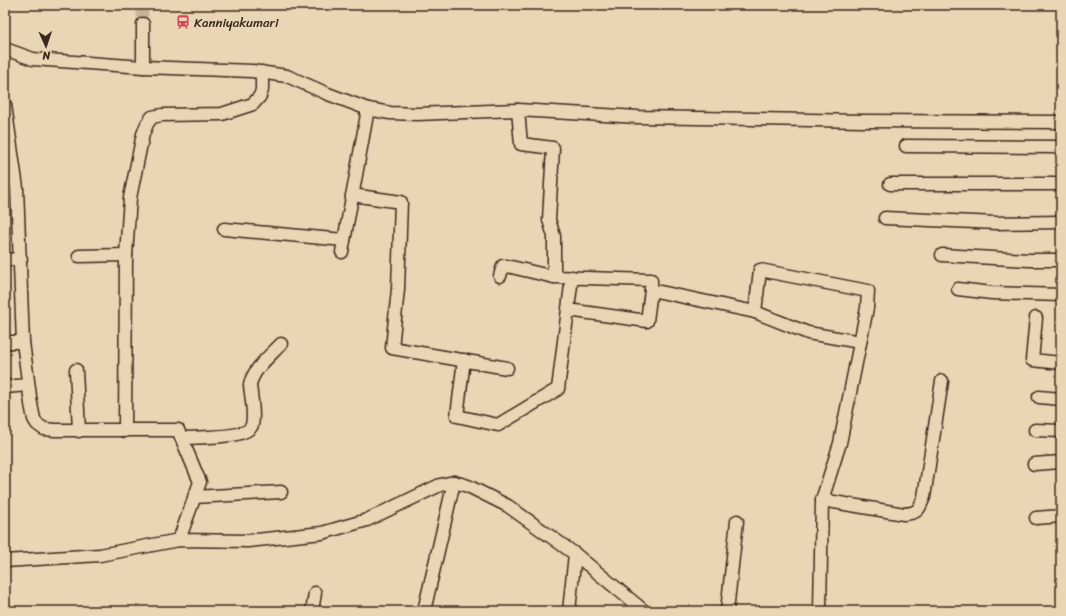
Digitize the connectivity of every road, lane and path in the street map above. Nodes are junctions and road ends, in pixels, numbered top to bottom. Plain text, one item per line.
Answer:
1 (143, 24) tunnel mouth
2 (5, 48) edge
3 (144, 67) junction
4 (262, 72) junction
5 (5, 106) edge
6 (368, 109) junction
7 (518, 110) junction
8 (1061, 122) edge
9 (906, 146) dead end
10 (1061, 147) edge
11 (890, 184) dead end
12 (1061, 184) edge
13 (352, 195) junction
14 (885, 218) dead end
15 (1061, 222) edge
16 (224, 229) dead end
17 (344, 240) junction
18 (342, 252) dead end
19 (126, 255) junction
20 (942, 255) dead end
21 (79, 256) dead end
22 (5, 260) edge
23 (21, 260) junction
24 (1061, 260) edge
25 (500, 276) dead end
26 (554, 277) junction
27 (572, 277) junction
28 (958, 289) dead end
29 (651, 290) junction
30 (1061, 296) edge
31 (568, 310) junction
32 (755, 312) junction
33 (1036, 318) dead end
34 (5, 342) edge
35 (24, 342) junction
36 (860, 342) junction
37 (281, 344) dead end
38 (464, 360) junction
39 (1061, 363) edge
40 (507, 368) dead end
41 (76, 370) dead end
42 (942, 381) dead end
43 (28, 385) junction
44 (5, 387) edge
45 (1039, 397) dead end
46 (1061, 399) edge
47 (1035, 430) dead end
48 (79, 431) junction
49 (125, 431) junction
50 (1061, 431) edge
51 (182, 438) junction
52 (1061, 462) edge
53 (1034, 464) dead end
54 (454, 482) junction
55 (281, 492) dead end
56 (194, 497) junction
57 (822, 500) junction
58 (1061, 516) edge
59 (1036, 518) dead end
60 (738, 521) dead end
61 (179, 540) junction
62 (575, 554) junction
63 (5, 561) edge
64 (315, 593) dead end
65 (312, 611) edge
66 (424, 611) edge
67 (569, 611) edge
68 (644, 611) edge
69 (727, 611) edge
70 (820, 611) edge

1 - 3 street
2 - 3 street
3 - 4 street
4 - 6 street
4 - 19 street
5 - 23 street
6 - 7 street
6 - 13 street
7 - 8 street
7 - 26 street
9 - 10 street
11 - 12 street
13 - 17 street
13 - 38 street
14 - 15 street
16 - 17 street
17 - 18 street
19 - 21 street
19 - 49 street
20 - 24 street
22 - 23 street
23 - 35 street
25 - 26 street
26 - 27 street
27 - 29 street
27 - 31 street
28 - 30 street
29 - 31 street
29 - 32 street
31 - 38 street
32 - 36 street
32 - 36 street
33 - 39 street
34 - 35 street
35 - 43 street
36 - 57 street
37 - 51 street
38 - 40 street
41 - 48 street
42 - 57 street
43 - 44 street
43 - 48 street
45 - 46 street
47 - 50 street
48 - 49 street
49 - 51 street
51 - 56 street
52 - 53 street
54 - 61 street
54 - 62 street
54 - 66 street
55 - 56 street
56 - 61 street
57 - 70 street
58 - 59 street
60 - 69 street
61 - 63 street
62 - 67 street
62 - 68 street
64 - 65 street

